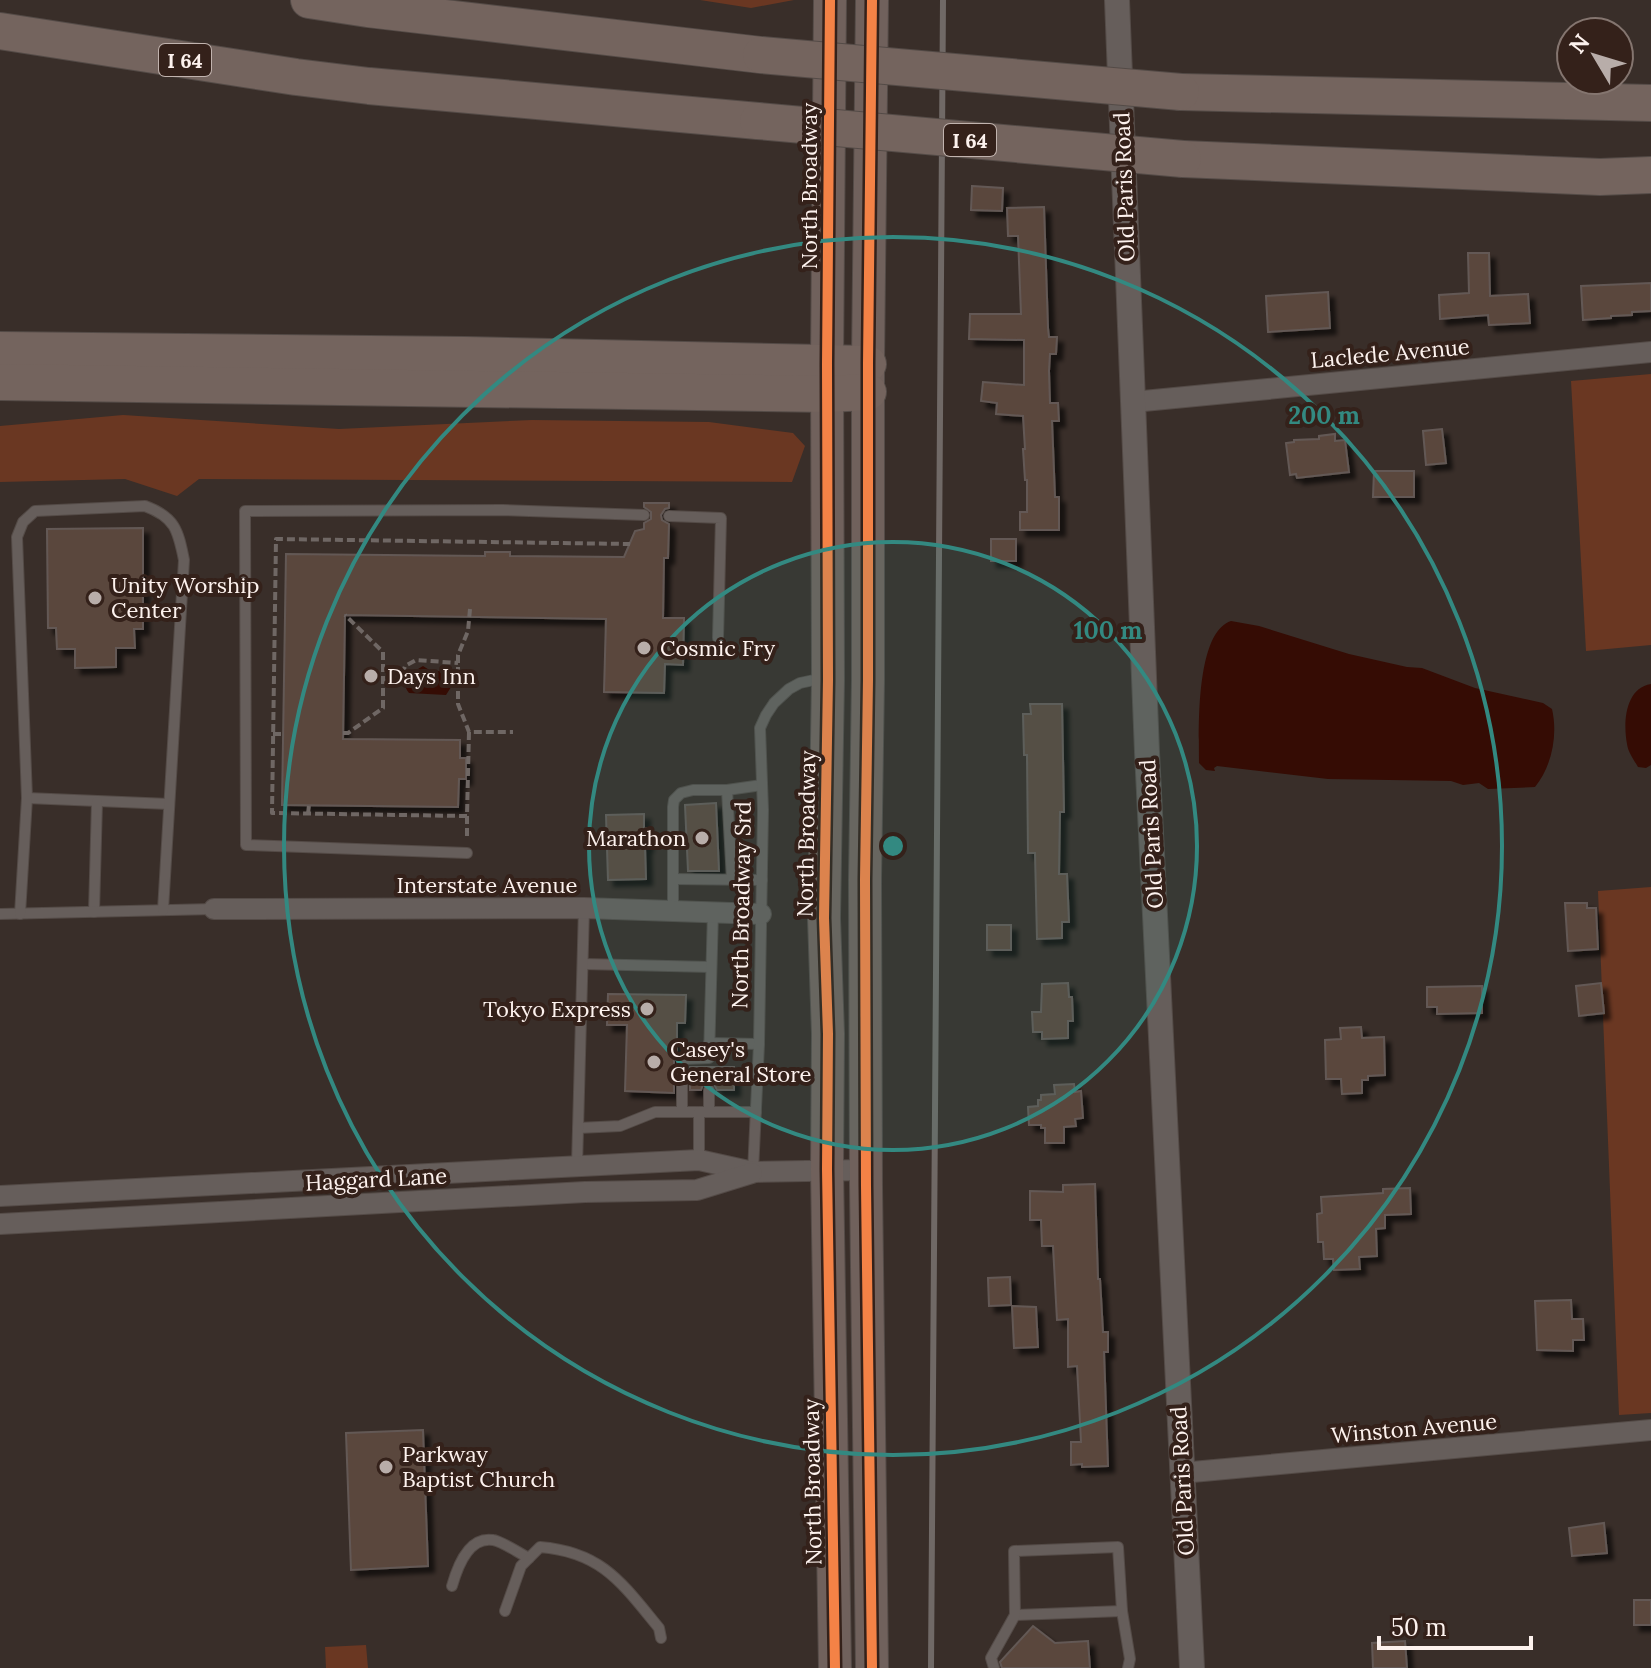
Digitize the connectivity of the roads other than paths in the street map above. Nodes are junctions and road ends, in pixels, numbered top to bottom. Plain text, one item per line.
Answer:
1 (309, 0) edge
2 (501, 0) edge
3 (830, 0) edge
4 (872, 0) edge
5 (1117, 0) edge
6 (0, 31) edge
7 (684, 46) junction
8 (1651, 103) edge
9 (1651, 175) edge
10 (0, 350) edge
11 (1651, 352) edge
12 (868, 378) junction
13 (827, 379) junction
14 (0, 382) edge
15 (1133, 402) junction
16 (644, 515) dead end
17 (669, 516) dead end
18 (718, 638) dead end
19 (828, 680) junction
20 (762, 785) junction
21 (727, 790) junction
22 (27, 798) junction
23 (97, 802) junction
24 (169, 804) junction
25 (467, 853) road end
26 (673, 879) junction
27 (732, 879) junction
28 (762, 880) junction
29 (584, 908) junction
30 (214, 909) joint
31 (163, 910) junction
32 (673, 911) junction
33 (94, 912) junction
34 (713, 912) junction
35 (0, 914) edge
36 (20, 914) junction
37 (761, 914) junction
38 (583, 964) junction
39 (711, 967) junction
40 (709, 1043) junction
41 (759, 1044) junction
42 (709, 1090) dead end
43 (682, 1112) junction
44 (704, 1112) junction
45 (756, 1112) junction
46 (578, 1128) junction
47 (699, 1160) junction
48 (605, 1165) junction
49 (577, 1166) junction
50 (827, 1169) junction
51 (866, 1170) junction
52 (457, 1172) junction
53 (753, 1172) junction
54 (278, 1181) junction
55 (150, 1188) junction
56 (605, 1192) junction
57 (0, 1196) edge
58 (458, 1199) junction
59 (280, 1209) junction
60 (151, 1216) junction
61 (0, 1224) edge
62 (1651, 1430) edge
63 (1181, 1473) junction
64 (529, 1558) junction
65 (452, 1586) dead end
66 (505, 1611) dead end
67 (1122, 1611) junction
68 (1015, 1615) junction
69 (661, 1638) dead end
70 (835, 1668) edge
71 (872, 1668) edge
72 (994, 1668) edge
73 (1128, 1668) edge
74 (1192, 1668) edge

1 - 7 highway
2 - 7 highway
3 - 13 highway, North Broadway
4 - 12 highway
5 - 15 street, Old Paris Road
6 - 9 highway, I 64, bridge
7 - 8 highway, bridge
10 - 13 highway
11 - 15 street, Laclede Avenue
12 - 13 highway
12 - 51 highway
13 - 14 highway
13 - 19 highway, North Broadway
15 - 63 street, Old Paris Road
16 - 25 lane
17 - 18 lane
19 - 20 lane, North Broadway Srd
19 - 50 highway, North Broadway
20 - 21 lane
20 - 28 lane, North Broadway Srd
21 - 26 lane
21 - 27 lane
22 - 23 lane
22 - 24 lane
22 - 36 lane
23 - 24 lane
23 - 33 lane
24 - 31 lane
26 - 27 lane
26 - 32 lane
27 - 28 lane
28 - 37 lane, North Broadway Srd
29 - 30 street, Interstate Avenue
29 - 32 street, Interstate Avenue
29 - 38 lane
30 - 31 lane
31 - 33 lane
32 - 34 street, Interstate Avenue
33 - 36 lane
34 - 37 street, Interstate Avenue
34 - 39 lane
35 - 36 lane
37 - 41 lane, North Broadway Srd
38 - 39 lane
38 - 46 lane
39 - 40 lane
40 - 41 lane
40 - 43 lane
41 - 45 lane, North Broadway Srd
42 - 44 lane
43 - 44 lane
43 - 46 lane
44 - 45 lane
44 - 47 lane
45 - 53 lane, North Broadway Srd
46 - 49 lane
47 - 48 street, Haggard Lane
47 - 53 street, Haggard Lane
48 - 49 street, Haggard Lane
48 - 56 lane
49 - 52 street, Haggard Lane
50 - 51 street, Haggard Lane
50 - 53 street, Haggard Lane
50 - 70 highway, North Broadway
51 - 71 highway
52 - 54 street, Haggard Lane
52 - 58 lane
53 - 56 street, Haggard Lane
54 - 55 street, Haggard Lane
54 - 59 lane
55 - 57 street, Haggard Lane
55 - 60 lane
56 - 58 street, Haggard Lane
58 - 59 street, Haggard Lane
59 - 60 street, Haggard Lane
60 - 61 street, Haggard Lane
62 - 63 street, Winston Avenue
63 - 74 street, Old Paris Road
64 - 65 lane
64 - 66 lane
64 - 69 lane
67 - 68 lane
67 - 68 lane
67 - 73 lane
68 - 72 lane

